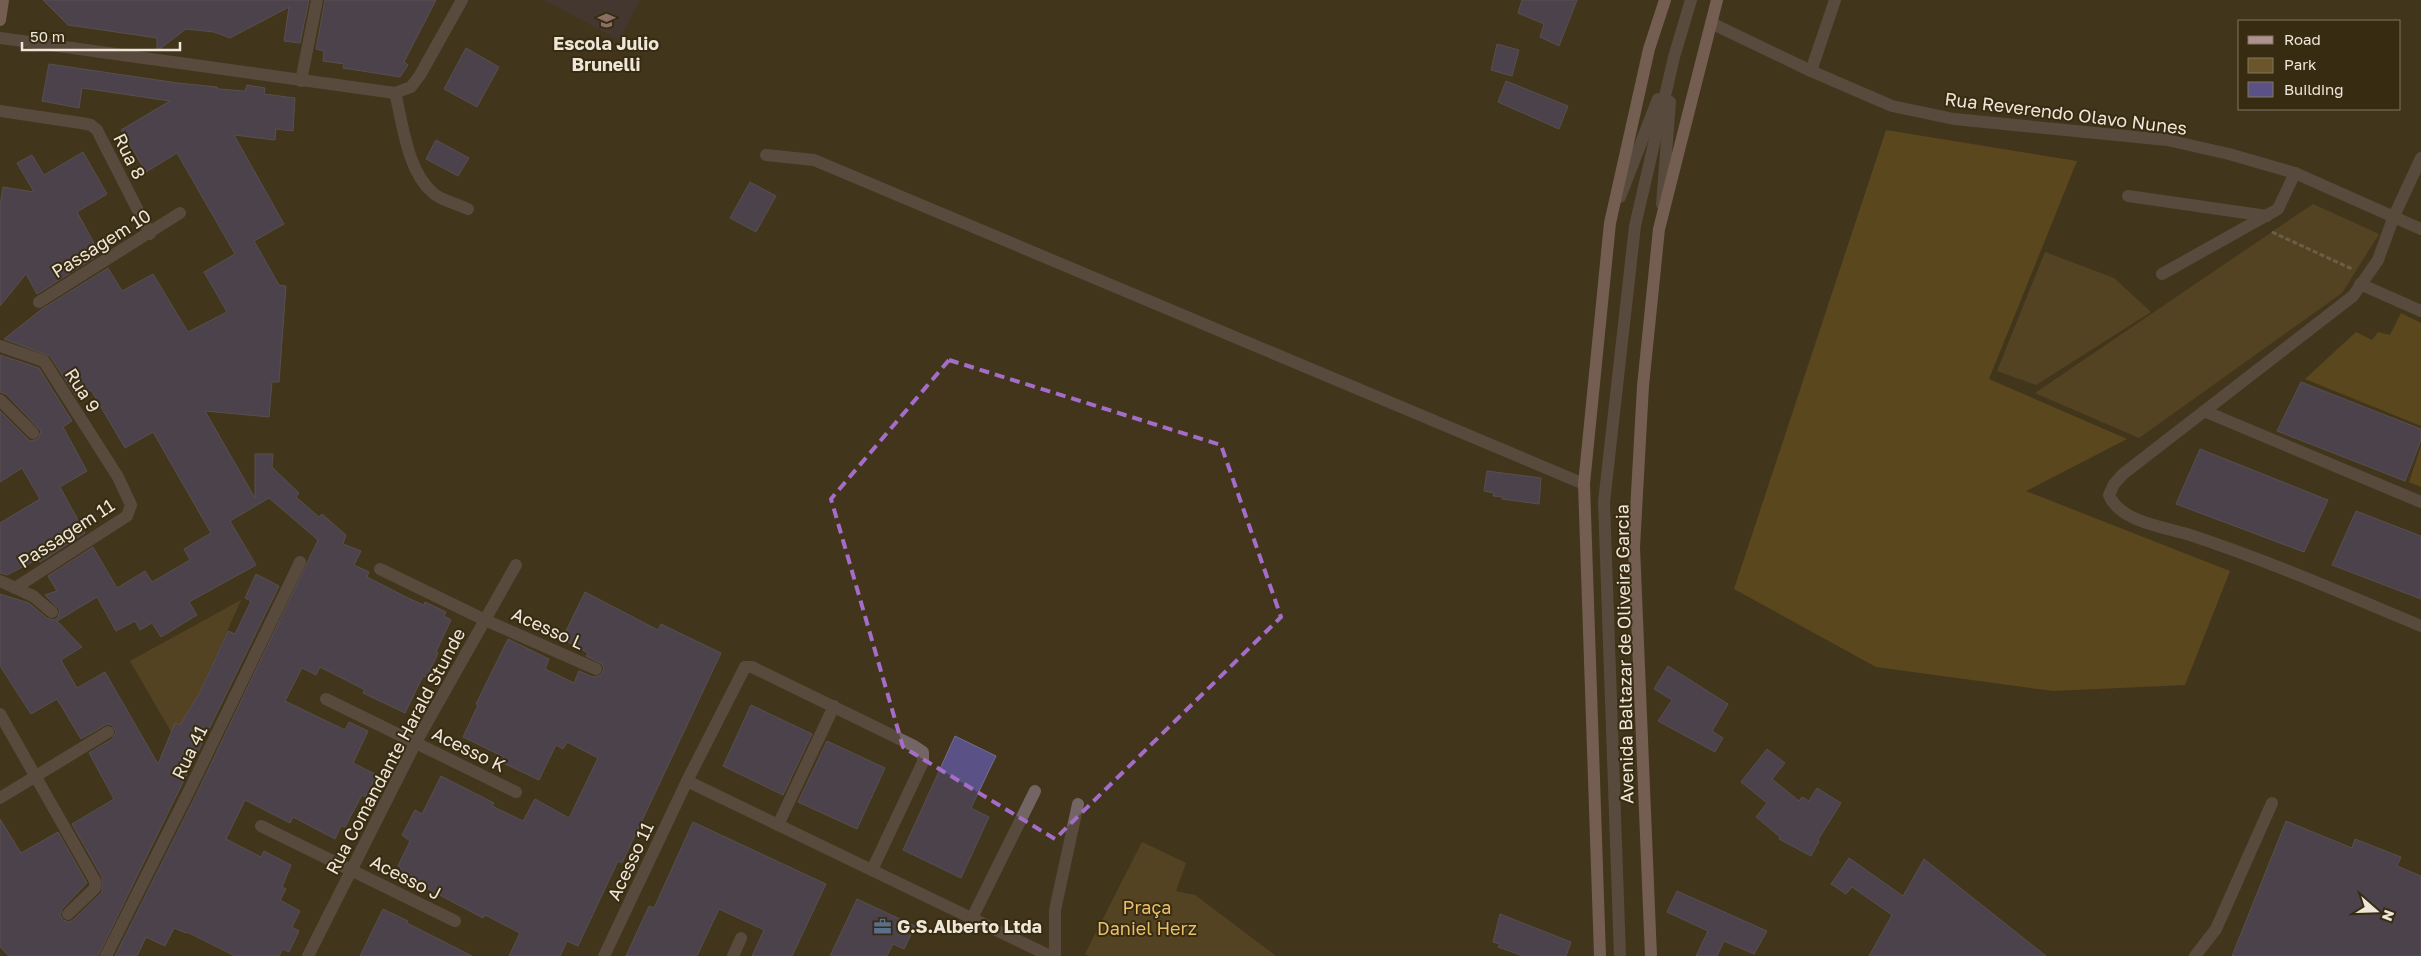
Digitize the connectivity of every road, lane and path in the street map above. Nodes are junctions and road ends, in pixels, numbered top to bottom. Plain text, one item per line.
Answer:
1 (3, 0) edge
2 (316, 0) edge
3 (462, 0) edge
4 (1665, 0) edge
5 (1691, 0) edge
6 (1717, 0) edge
7 (1835, 0) edge
8 (0, 20) edge
9 (1711, 23) junction
10 (0, 38) edge
11 (1674, 57) junction
12 (1811, 71) junction
13 (301, 81) junction
14 (395, 93) junction
15 (0, 110) edge
16 (766, 154) dead end
17 (2421, 158) edge
18 (2295, 173) junction
19 (2128, 196) dead end
20 (468, 209) dead end
21 (180, 213) dead end
22 (2267, 216) junction
23 (2394, 216) junction
24 (1610, 223) junction
25 (2253, 223) junction
26 (1660, 229) junction
27 (2421, 229) edge
28 (150, 234) junction
29 (2162, 274) dead end
30 (2363, 280) junction
31 (39, 302) dead end
32 (2421, 311) edge
33 (0, 346) edge
34 (0, 400) edge
35 (2204, 411) junction
36 (33, 433) dead end
37 (118, 477) joint
38 (1584, 484) junction
39 (2421, 502) edge
40 (300, 562) dead end
41 (516, 565) dead end
42 (380, 569) dead end
43 (0, 581) edge
44 (15, 588) junction
45 (52, 612) dead end
46 (485, 620) junction
47 (2421, 626) edge
48 (596, 669) dead end
49 (326, 698) dead end
50 (834, 706) junction
51 (0, 714) edge
52 (108, 732) dead end
53 (416, 742) junction
54 (36, 774) junction
55 (687, 781) junction
56 (1035, 791) dead end
57 (516, 792) dead end
58 (0, 798) edge
59 (2272, 803) dead end
60 (1078, 804) dead end
61 (778, 825) junction
62 (260, 826) dead end
63 (352, 870) junction
64 (872, 870) junction
65 (68, 914) dead end
66 (972, 918) junction
67 (455, 921) dead end
68 (741, 938) dead end
69 (106, 956) edge
70 (308, 956) edge
71 (604, 956) edge
72 (732, 956) edge
73 (1050, 956) edge
74 (1055, 956) edge
75 (1600, 956) edge
76 (1620, 956) edge
77 (1651, 956) edge
78 (2195, 956) edge

1 - 8 main road
2 - 13 street
3 - 14 street
4 - 24 main road, Avenida Baltazar de Oliveira Garcia
5 - 11 street
6 - 9 main road, Avenida Baltazar de Oliveira Garcia
7 - 12 street
9 - 12 street, Rua Reverendo Olavo Nunes
9 - 26 main road, Avenida Baltazar de Oliveira Garcia
10 - 13 street
11 - 24 street
11 - 26 street
11 - 76 street
12 - 18 street, Rua Reverendo Olavo Nunes
13 - 14 street
14 - 20 street
15 - 28 street, Rua 8
16 - 38 street
17 - 23 street
18 - 22 street
18 - 23 street, Rua Reverendo Olavo Nunes
19 - 22 street
21 - 28 street, Passagem 10
22 - 25 street
23 - 27 street, Rua Reverendo Olavo Nunes
23 - 30 street
24 - 38 main road, Avenida Baltazar de Oliveira Garcia
25 - 29 street
25 - 30 path
26 - 77 main road, Avenida Baltazar de Oliveira Garcia
28 - 31 street, Passagem 10
30 - 32 street
30 - 35 street
33 - 37 street, Rua 9
34 - 36 street
35 - 39 street
35 - 47 street
37 - 44 street, Passagem 11
38 - 75 main road, Avenida Baltazar de Oliveira Garcia
40 - 69 street, Rua 41
41 - 46 street, Rua Comandante Harald Stunde
42 - 46 street, Acesso L
43 - 44 street
44 - 45 street
46 - 48 street, Acesso L
46 - 53 street, Rua Comandante Harald Stunde
49 - 53 street, Acesso K
50 - 55 street, Acesso 11
50 - 61 street
50 - 64 street
51 - 54 street
52 - 54 street
53 - 57 street, Acesso K
53 - 63 street, Rua Comandante Harald Stunde
54 - 58 street
54 - 65 street
55 - 61 street
55 - 71 street, Acesso 11
56 - 66 street
59 - 78 street
60 - 74 street
61 - 64 street
62 - 63 street, Acesso J
63 - 67 street, Acesso J
63 - 70 street, Rua Comandante Harald Stunde
64 - 66 street
66 - 73 street
68 - 72 street

